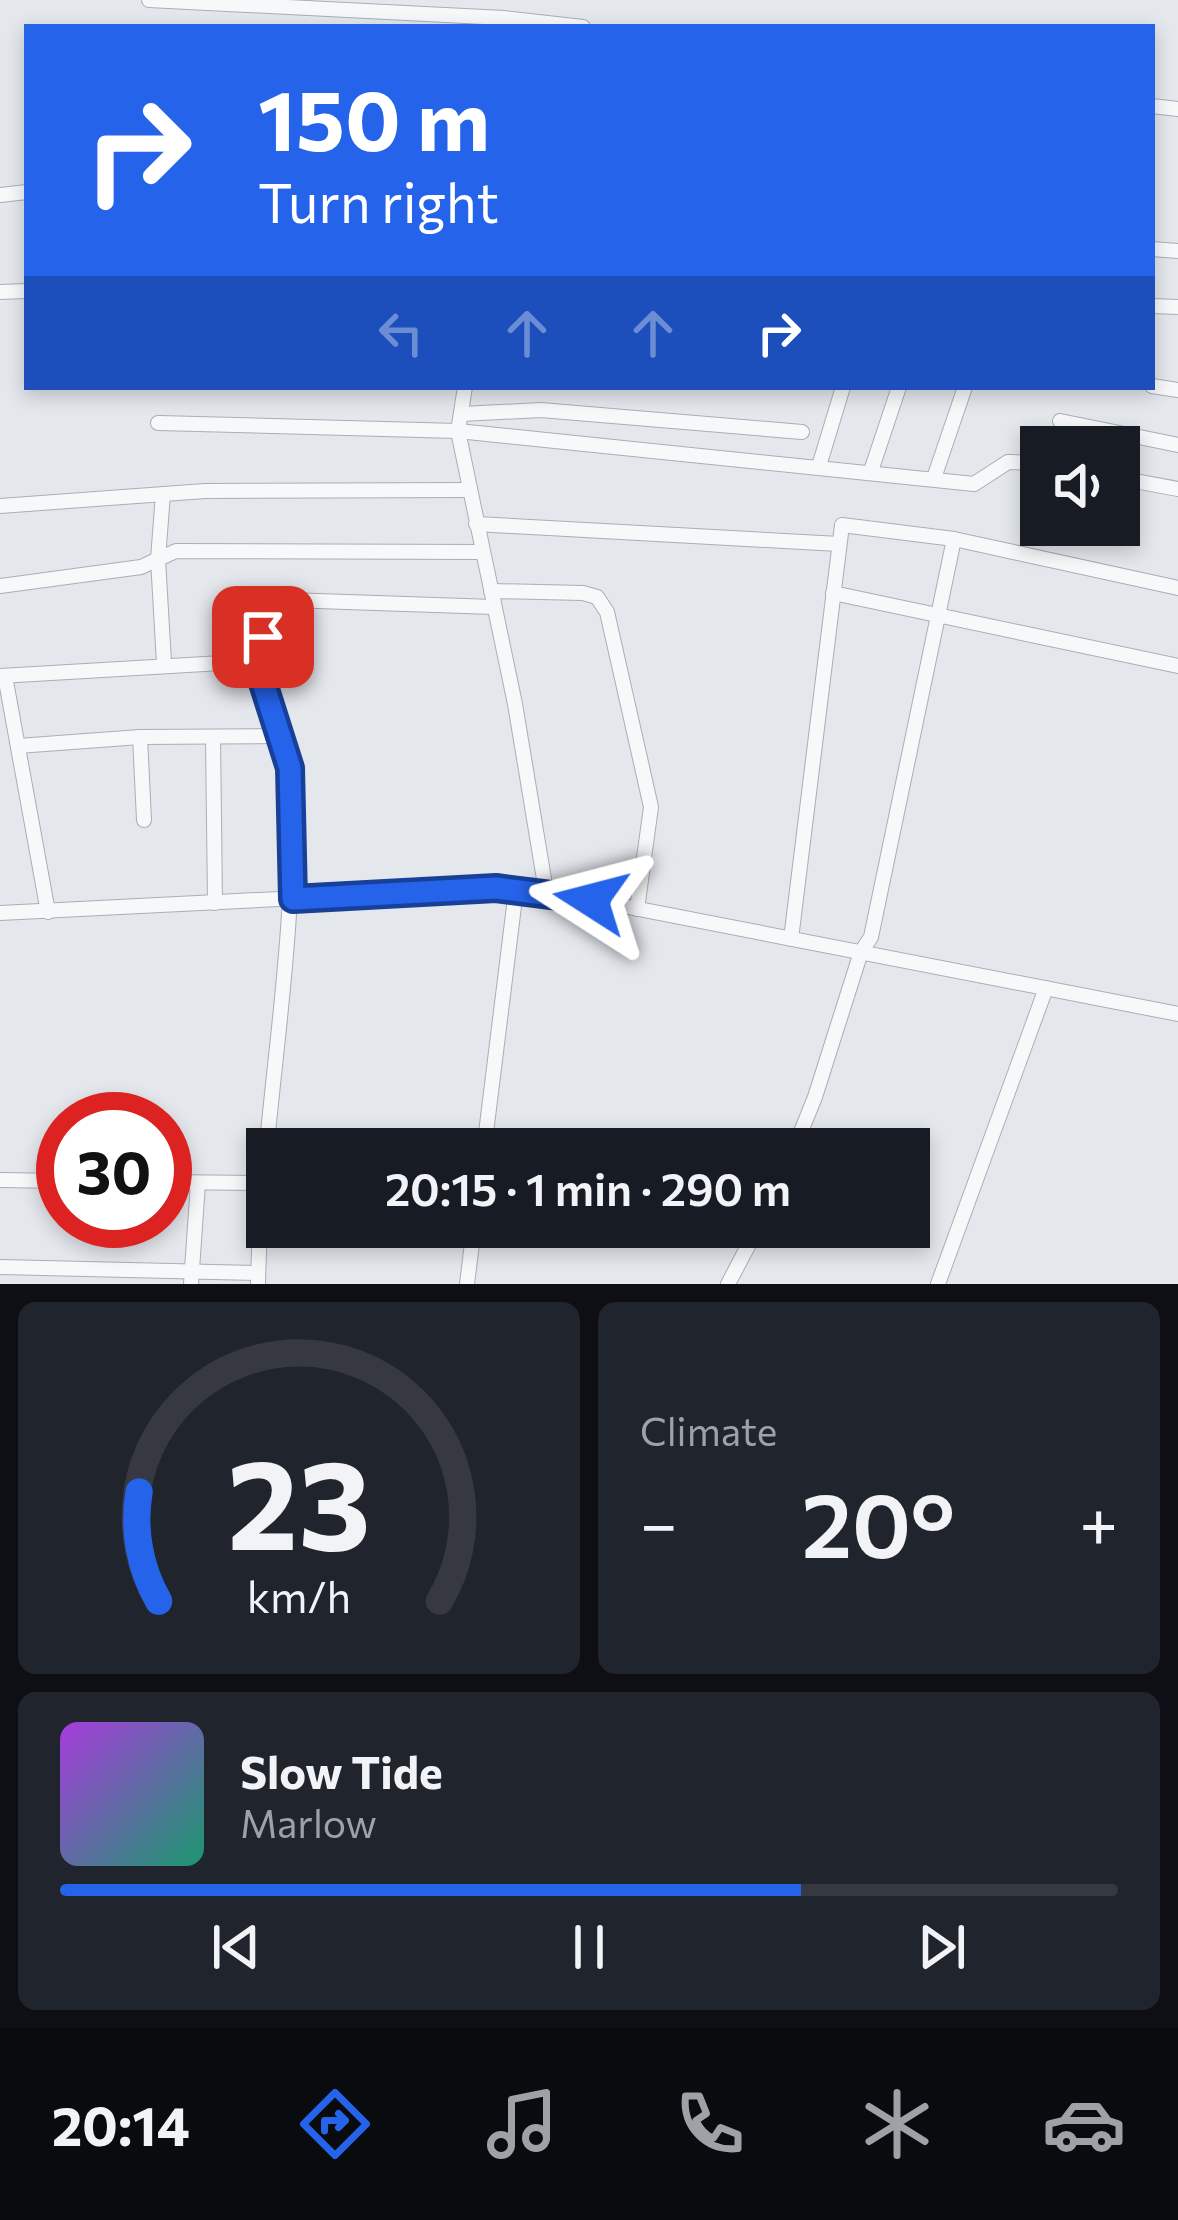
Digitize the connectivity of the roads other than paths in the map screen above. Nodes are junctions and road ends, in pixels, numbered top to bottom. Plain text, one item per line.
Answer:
1 (149, 0) edge
2 (505, 0) edge
3 (503, 22) edge
4 (535, 24) edge
5 (464, 390) edge
6 (842, 390) edge
7 (898, 390) edge
8 (963, 390) edge
9 (460, 414) junction
10 (1060, 421) dead end
11 (158, 423) dead end
12 (458, 431) junction
13 (802, 432) dead end
14 (1178, 445) edge
15 (1020, 462) edge
16 (819, 466) junction
17 (871, 471) junction
18 (934, 478) junction
19 (1140, 482) edge
20 (1178, 489) edge
21 (470, 490) junction
22 (163, 494) junction
23 (0, 506) edge
24 (476, 524) junction
25 (954, 539) junction
26 (839, 544) junction
27 (482, 552) junction
28 (158, 559) junction
29 (0, 586) edge
30 (1178, 588) edge
31 (833, 593) junction
32 (492, 599) junction
33 (936, 618) junction
34 (256, 661) junction
35 (164, 663) junction
36 (1178, 666) edge
37 (3, 676) edge
38 (281, 736) junction
39 (140, 737) junction
40 (213, 737) junction
41 (18, 746) junction
42 (144, 820) dead end
43 (516, 890) junction
44 (545, 891) junction
45 (293, 899) junction
46 (215, 903) junction
47 (638, 909) junction
48 (48, 912) junction
49 (0, 913) edge
50 (791, 939) junction
51 (861, 952) junction
52 (1046, 988) junction
53 (1178, 1013) edge
54 (269, 1128) edge
55 (487, 1128) edge
56 (802, 1128) edge
57 (0, 1180) edge
58 (36, 1181) edge
59 (192, 1183) edge
60 (198, 1183) junction
61 (246, 1183) edge
62 (260, 1248) edge
63 (471, 1248) edge
64 (747, 1248) edge
65 (0, 1267) edge
66 (192, 1278) edge
67 (258, 1278) edge
68 (466, 1284) edge
69 (728, 1284) edge
70 (938, 1284) edge

1 - 3 street
2 - 3 street
3 - 4 street
5 - 9 street
6 - 16 street
7 - 17 street
8 - 18 street
9 - 12 street
9 - 13 street
10 - 14 street
11 - 12 street
12 - 16 street
12 - 21 street
15 - 18 street
16 - 17 street
17 - 18 street
19 - 20 street
21 - 22 street
21 - 24 street
22 - 23 street
22 - 28 street
24 - 26 street
24 - 27 street
25 - 26 street
25 - 30 street
25 - 33 street
26 - 31 street
27 - 28 street
27 - 32 street
28 - 29 street
28 - 35 street
31 - 33 street
31 - 50 street
32 - 34 street
32 - 44 street
32 - 47 street
33 - 36 street
33 - 51 street
34 - 35 street
34 - 38 street
35 - 37 street
37 - 41 street
38 - 40 street
38 - 45 street
39 - 40 street
39 - 41 street
39 - 42 street
40 - 46 street
41 - 48 street
43 - 44 street
43 - 45 street
43 - 55 street
44 - 47 street
45 - 46 street
45 - 54 street
46 - 48 street
47 - 50 street
48 - 49 street
50 - 51 street
51 - 52 street
51 - 56 street
52 - 53 street
52 - 70 street
57 - 58 street
59 - 60 street
60 - 61 street
60 - 66 street
62 - 67 street
63 - 68 street
64 - 69 street
65 - 66 street
66 - 67 street

